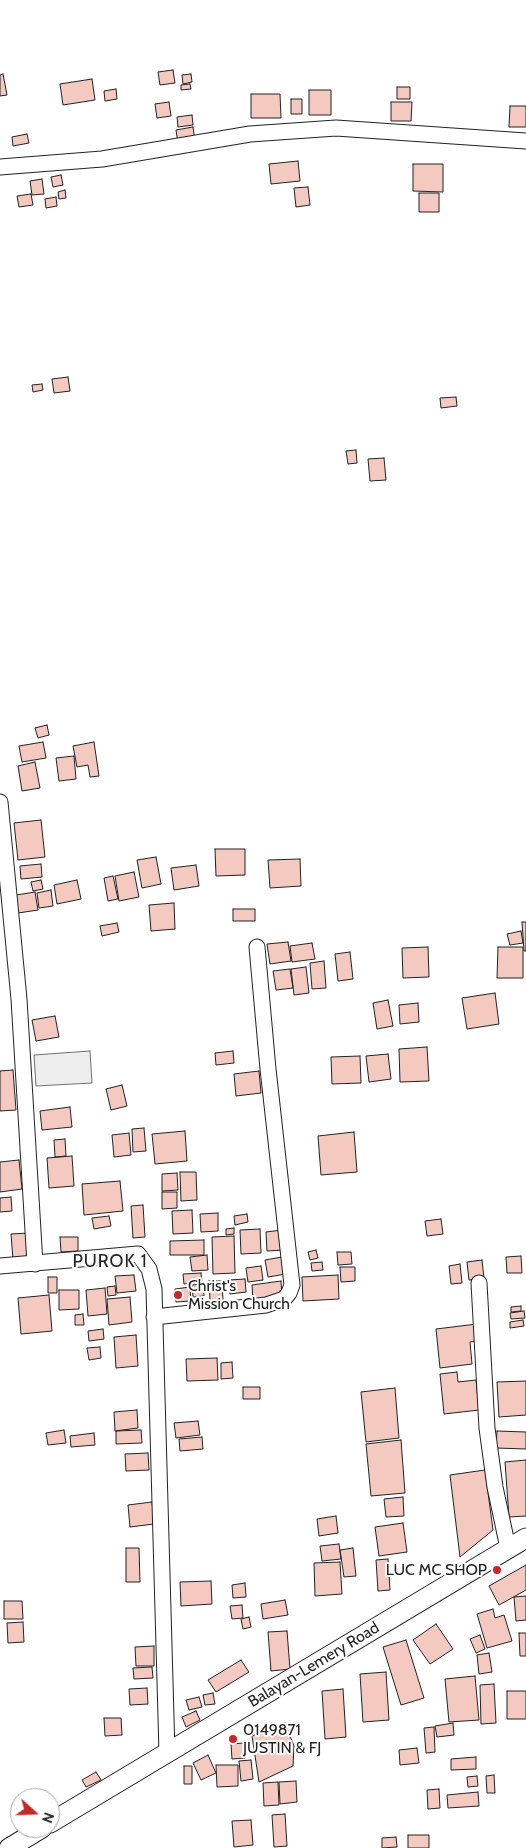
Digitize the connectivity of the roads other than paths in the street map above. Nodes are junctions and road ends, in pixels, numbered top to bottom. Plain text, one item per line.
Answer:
1 (526, 141) edge
2 (0, 167) edge
3 (0, 802) edge
4 (257, 947) dead end
5 (35, 1264) junction
6 (0, 1266) edge
7 (478, 1283) dead end
8 (154, 1317) junction
9 (526, 1538) edge
10 (508, 1548) junction
11 (167, 1753) junction
12 (60, 1817) edge
13 (26, 1838) edge
14 (10, 1848) edge

1 - 2 street
3 - 5 street
4 - 8 street
5 - 6 street
5 - 8 street
7 - 10 street
8 - 11 street
9 - 10 main road, Balayan-Lemery Road
10 - 11 main road, Balayan-Lemery Road
11 - 12 main road, Balayan-Lemery Road
13 - 14 main road

